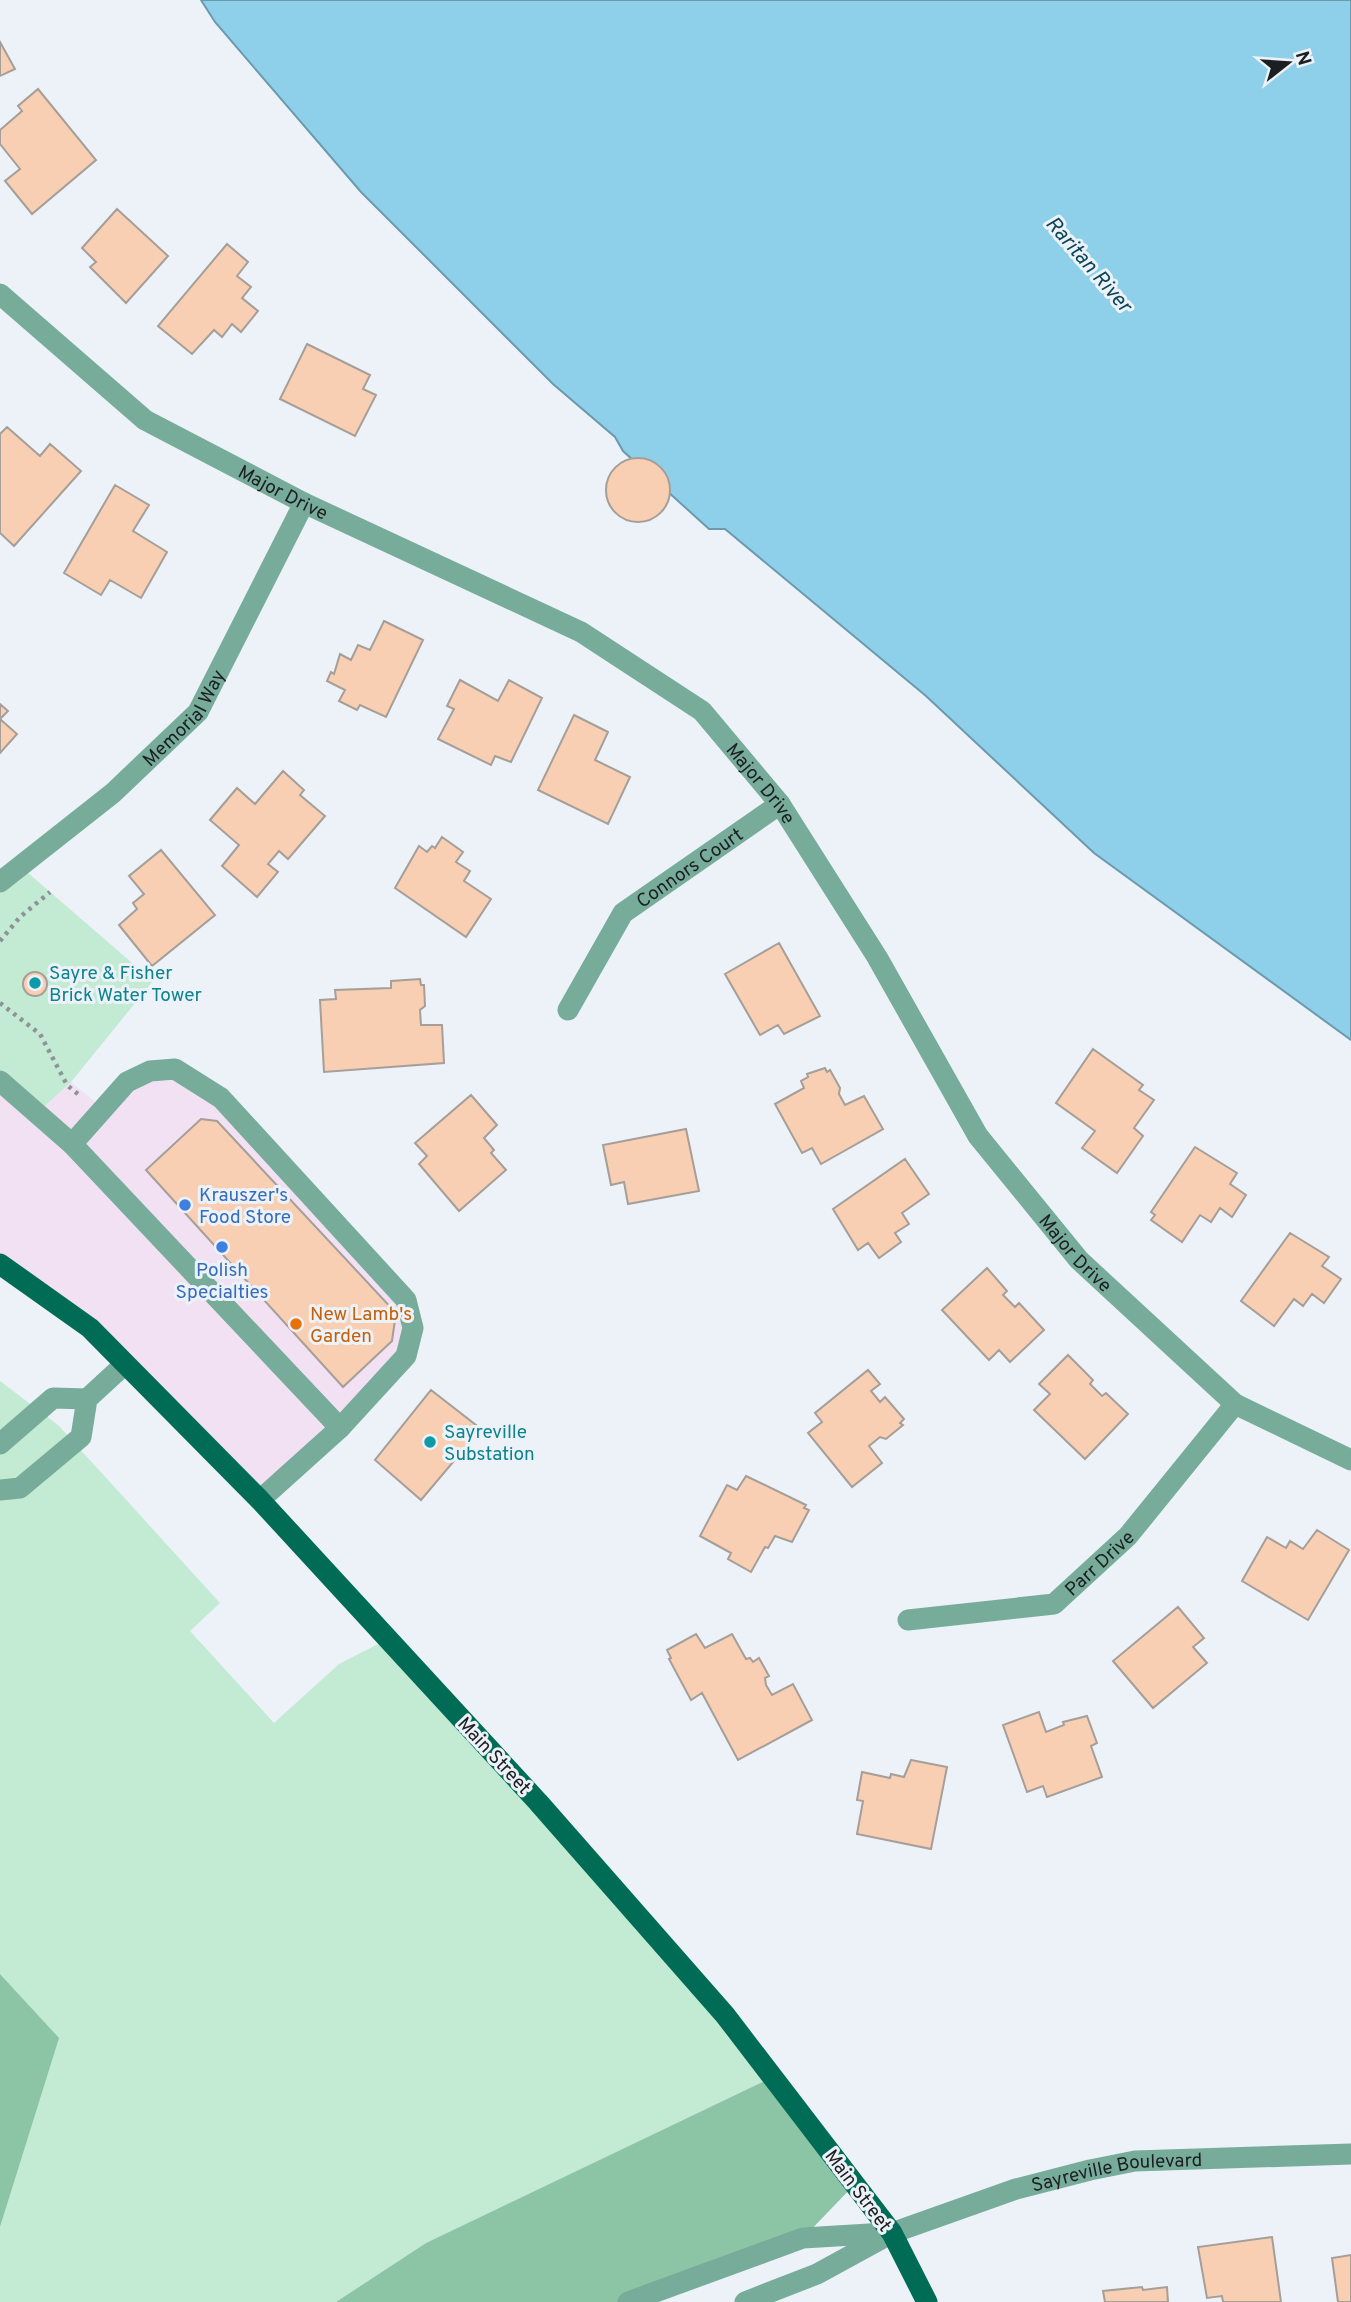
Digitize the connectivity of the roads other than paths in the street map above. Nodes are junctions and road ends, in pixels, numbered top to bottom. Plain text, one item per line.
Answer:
1 (0, 295) edge
2 (304, 503) junction
3 (780, 804) junction
4 (0, 882) edge
5 (568, 1010) dead end
6 (0, 1081) edge
7 (72, 1144) junction
8 (0, 1264) edge
9 (125, 1364) junction
10 (87, 1399) junction
11 (1235, 1404) junction
12 (340, 1428) junction
13 (0, 1444) edge
14 (1351, 1460) edge
15 (0, 1490) edge
16 (260, 1500) junction
17 (908, 1620) dead end
18 (1351, 2154) edge
19 (892, 2233) junction
20 (628, 2302) edge
21 (745, 2302) edge
22 (927, 2302) edge

1 - 2 street, Major Drive
2 - 3 street, Major Drive
2 - 4 street, Memorial Way
3 - 5 street, Connors Court
3 - 11 street, Major Drive
6 - 7 street
7 - 12 street
7 - 12 street
8 - 9 main road, Main Street
9 - 10 street
9 - 16 main road, Main Street
10 - 13 street
10 - 15 street
11 - 14 street, Major Drive
11 - 17 street, Parr Drive
12 - 16 street
16 - 19 main road, Main Street
18 - 19 street, Sayreville Boulevard
19 - 20 street
19 - 21 street
19 - 22 main road, Main Street

